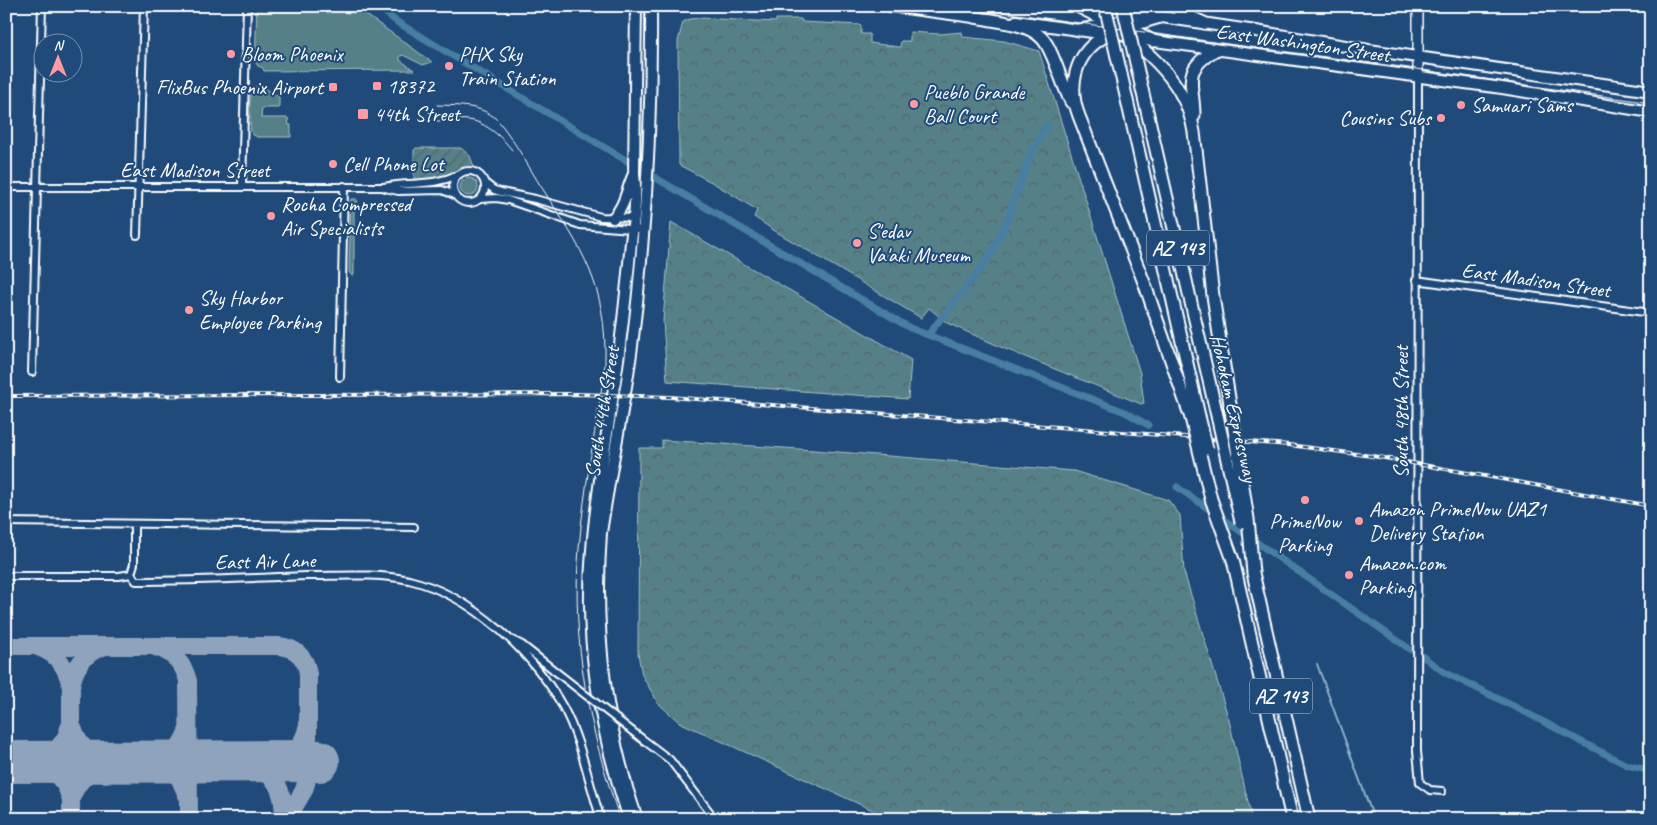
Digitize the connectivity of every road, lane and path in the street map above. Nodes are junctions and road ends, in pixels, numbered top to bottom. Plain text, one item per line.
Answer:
1 (42, 6) edge
2 (144, 6) edge
3 (247, 6) edge
4 (636, 6) edge
5 (651, 6) edge
6 (890, 6) edge
7 (1077, 6) edge
8 (1088, 6) edge
9 (1123, 6) edge
10 (1174, 6) edge
11 (1418, 6) edge
12 (1102, 7) edge
13 (1139, 10) edge
14 (974, 17) junction
15 (1160, 17) junction
16 (1204, 23) junction
17 (1118, 29) junction
18 (1079, 30) joint
19 (1153, 41) joint
20 (1215, 50) junction
21 (1418, 58) junction
22 (1418, 77) junction
23 (1651, 91) edge
24 (1651, 112) edge
25 (1079, 116) junction
26 (1194, 132) junction
27 (634, 174) junction
28 (457, 176) junction
29 (485, 183) junction
30 (138, 186) junction
31 (242, 186) junction
32 (344, 186) junction
33 (6, 187) edge
34 (36, 187) junction
35 (384, 187) junction
36 (455, 195) junction
37 (480, 199) junction
38 (613, 218) junction
39 (633, 218) junction
40 (645, 219) junction
41 (633, 229) junction
42 (644, 230) junction
43 (137, 235) dead end
44 (1416, 280) junction
45 (1651, 313) edge
46 (32, 372) dead end
47 (340, 377) dead end
48 (1195, 417) junction
49 (6, 522) edge
50 (134, 524) junction
51 (414, 527) dead end
52 (1253, 573) junction
53 (130, 574) junction
54 (6, 576) edge
55 (511, 640) junction
56 (1276, 749) junction
57 (1442, 791) dead end
58 (600, 819) edge
59 (629, 819) edge
60 (637, 819) edge
61 (715, 819) edge
62 (1284, 819) edge
63 (1292, 819) edge
64 (1309, 819) edge

1 - 34 street
2 - 30 street
3 - 31 street
4 - 27 main road, South 44th Street
5 - 40 main road, South 44th Street
6 - 14 main road
7 - 17 highway
8 - 12 main road, East Washington Street
9 - 52 highway, Hohokam Expressway / AZ 143, bridge
10 - 16 highway
11 - 21 street
12 - 13 main road, East Washington Street
12 - 17 highway
12 - 48 highway, Hohokam Expressway / AZ 143, bridge
13 - 15 main road, East Washington Street
13 - 17 highway
14 - 18 main road
14 - 25 highway
15 - 16 main road, East Washington Street
15 - 17 highway
16 - 21 main road, East Washington Street
17 - 18 highway
17 - 19 highway
17 - 25 highway
17 - 26 highway
19 - 20 main road, East Washington Street
20 - 22 main road, East Washington Street
20 - 26 highway
21 - 22 street
21 - 23 main road, East Washington Street
22 - 24 main road, East Washington Street
22 - 44 street, South 48th Street
25 - 48 highway
26 - 52 highway, bridge
27 - 38 main road
27 - 39 main road, South 44th Street
28 - 29 street
28 - 35 street, East Madison Street
28 - 36 street
29 - 37 street
29 - 38 street
30 - 31 street, East Madison Street
30 - 34 street, East Madison Street
30 - 43 street
31 - 32 street, East Madison Street
32 - 35 street, East Madison Street
32 - 47 street
33 - 34 street, East Madison Street
34 - 46 street
35 - 36 street, East Madison Street
36 - 37 street
37 - 41 street
38 - 39 street
39 - 40 street
39 - 41 main road, South 44th Street
40 - 42 main road, South 44th Street
41 - 42 street
41 - 59 main road, South 44th Street
42 - 60 main road, South 44th Street
44 - 45 street, East Madison Street
44 - 57 street, South 48th Street
48 - 56 highway, Hohokam Expressway / AZ 143, bridge
49 - 50 street, East Air Lane
50 - 51 street, East Air Lane
50 - 53 street
52 - 64 highway, Hohokam Expressway / AZ 143
53 - 54 street, East Air Lane
53 - 55 street, East Air Lane
55 - 58 street, East Air Lane
55 - 61 street, East Air Lane, bridge
56 - 62 highway
56 - 63 highway, Hohokam Expressway / AZ 143

